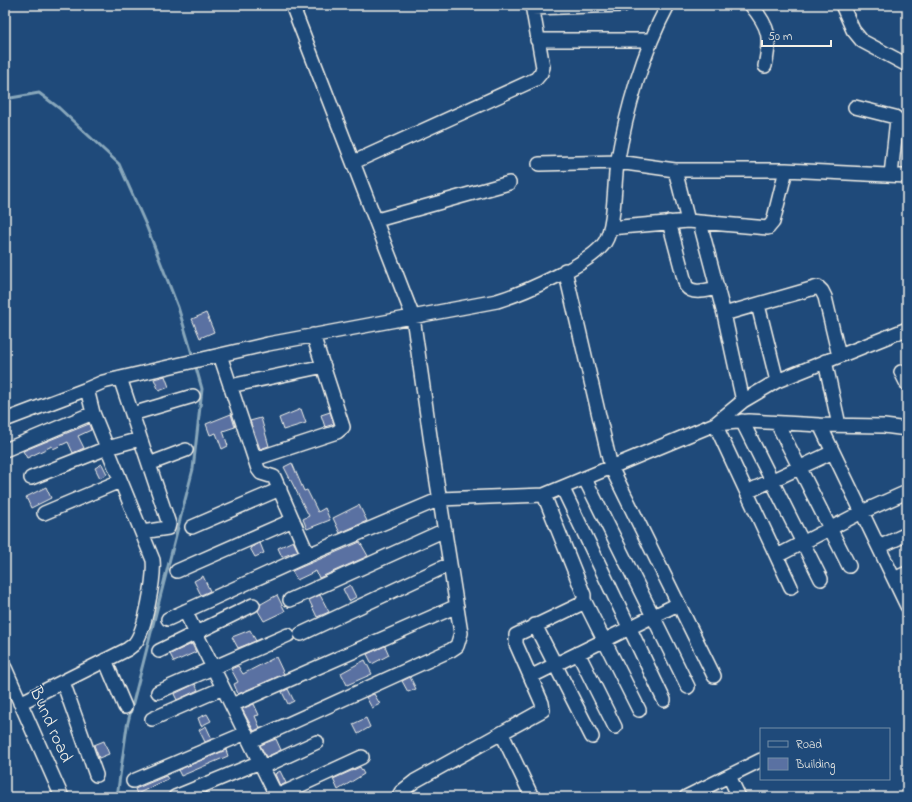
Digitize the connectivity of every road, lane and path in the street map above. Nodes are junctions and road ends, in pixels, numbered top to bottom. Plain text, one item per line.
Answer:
1 (622, 5) edge
2 (668, 5) edge
3 (751, 5) edge
4 (842, 5) edge
5 (295, 6) edge
6 (532, 6) edge
7 (537, 40) junction
8 (650, 40) junction
9 (907, 65) edge
10 (765, 66) dead end
11 (855, 107) dead end
12 (354, 162) junction
13 (618, 162) junction
14 (539, 164) dead end
15 (675, 170) junction
16 (786, 170) junction
17 (891, 175) junction
18 (907, 176) edge
19 (509, 183) dead end
20 (377, 220) junction
21 (669, 222) junction
22 (694, 222) junction
23 (610, 228) junction
24 (565, 270) junction
25 (718, 288) junction
26 (758, 306) junction
27 (724, 314) junction
28 (413, 317) junction
29 (907, 329) edge
30 (313, 335) junction
31 (220, 355) junction
32 (839, 356) junction
33 (825, 361) junction
34 (324, 366) junction
35 (901, 372) dead end
36 (120, 378) junction
37 (777, 381) junction
38 (907, 384) edge
39 (230, 386) junction
40 (87, 388) junction
41 (192, 396) dead end
42 (743, 401) junction
43 (93, 413) junction
44 (132, 414) junction
45 (5, 420) edge
46 (742, 421) junction
47 (777, 422) junction
48 (715, 424) junction
49 (820, 425) junction
50 (839, 426) junction
51 (907, 430) edge
52 (140, 439) junction
53 (107, 448) junction
54 (5, 450) edge
55 (186, 450) dead end
56 (833, 452) junction
57 (255, 459) junction
58 (148, 464) junction
59 (611, 467) junction
60 (799, 467) junction
61 (31, 478) dead end
62 (586, 479) junction
63 (771, 480) junction
64 (120, 481) junction
65 (280, 489) junction
66 (564, 489) junction
67 (747, 492) junction
68 (907, 492) edge
69 (544, 495) junction
70 (440, 499) junction
71 (862, 512) junction
72 (44, 513) dead end
73 (293, 520) junction
74 (192, 527) dead end
75 (830, 529) junction
76 (445, 530) junction
77 (142, 532) junction
78 (907, 534) edge
79 (802, 543) junction
80 (879, 547) junction
81 (308, 555) junction
82 (777, 556) junction
83 (450, 564) junction
84 (849, 566) dead end
85 (177, 571) dead end
86 (907, 573) edge
87 (821, 579) dead end
88 (894, 579) junction
89 (791, 587) dead end
90 (290, 600) dead end
91 (584, 600) junction
92 (906, 600) edge
93 (678, 604) junction
94 (253, 605) dead end
95 (457, 606) junction
96 (185, 611) junction
97 (654, 616) junction
98 (168, 619) dead end
99 (535, 625) junction
100 (630, 627) junction
101 (196, 633) junction
102 (604, 640) junction
103 (158, 651) dead end
104 (578, 653) junction
105 (105, 660) junction
106 (555, 664) junction
107 (5, 668) edge
108 (213, 668) junction
109 (532, 676) junction
110 (714, 676) dead end
111 (63, 682) junction
112 (688, 686) dead end
113 (223, 688) junction
114 (158, 692) dead end
115 (664, 700) dead end
116 (20, 703) junction
117 (232, 705) junction
118 (125, 707) dead end
119 (639, 710) dead end
120 (152, 719) dead end
121 (615, 727) dead end
122 (502, 734) junction
123 (248, 737) junction
124 (592, 737) dead end
125 (317, 742) dead end
126 (362, 757) dead end
127 (760, 760) edge
128 (262, 764) junction
129 (96, 775) dead end
130 (729, 776) junction
131 (133, 781) dead end
132 (274, 796) edge
133 (62, 797) edge
134 (175, 797) edge
135 (398, 797) edge
136 (532, 797) edge
137 (686, 797) edge
138 (739, 797) edge

1 - 6 street
2 - 8 street
3 - 10 street
4 - 9 street
5 - 12 street
6 - 7 street
7 - 8 street
7 - 12 street
8 - 13 street
11 - 17 street
12 - 20 street
13 - 14 street
13 - 15 street
13 - 23 street
15 - 16 street
15 - 22 street
16 - 17 street
16 - 22 street
17 - 18 street
19 - 20 street
20 - 28 street
21 - 22 street
21 - 23 street
21 - 25 street
22 - 25 street
23 - 24 street
24 - 28 street
24 - 59 street
25 - 27 street
26 - 27 street
26 - 32 street
26 - 37 street
27 - 42 street
28 - 30 street
28 - 70 street
29 - 32 street
30 - 31 street
30 - 34 street
31 - 36 street
31 - 39 street
32 - 33 street
33 - 37 street
33 - 50 street
34 - 39 street
34 - 57 street
35 - 38 street
36 - 40 street
36 - 44 street
37 - 42 street
39 - 57 street
40 - 43 street
40 - 45 street
41 - 44 street
42 - 48 street
43 - 53 street
43 - 54 street
44 - 52 street
46 - 47 street
46 - 48 street
46 - 63 street
47 - 49 street
47 - 60 street
48 - 59 street
48 - 67 street
49 - 50 street
49 - 56 street
50 - 51 street
52 - 53 street
52 - 58 street
53 - 61 street
53 - 64 street
55 - 58 street
56 - 60 street
56 - 71 street
57 - 65 street
58 - 77 street
59 - 62 street
59 - 93 street
60 - 63 street
60 - 75 street
62 - 66 street
62 - 97 street
63 - 67 street
63 - 79 street
64 - 72 street
64 - 77 street
65 - 73 street
65 - 74 street
66 - 69 street
66 - 100 street
67 - 82 street
68 - 71 street
69 - 70 street
69 - 91 street
70 - 76 street
70 - 81 street
71 - 75 street
71 - 80 street
73 - 81 street
73 - 85 street
75 - 79 street
75 - 84 street
76 - 83 street
76 - 90 street
77 - 105 street
78 - 80 street
79 - 82 street
79 - 87 street
80 - 88 street
81 - 96 street
82 - 89 street
83 - 95 street
83 - 108 street
86 - 88 street
88 - 92 street
91 - 99 street
91 - 102 street
93 - 97 street
93 - 110 street
94 - 101 street
95 - 117 street
95 - 123 street
96 - 98 street
96 - 101 street
97 - 100 street
97 - 112 street
99 - 106 street
99 - 109 street
100 - 102 street
100 - 115 street
101 - 103 street
101 - 108 street
102 - 104 street
102 - 119 street
104 - 106 street
104 - 121 street
105 - 111 street
105 - 118 street
106 - 109 street
106 - 124 street
107 - 116 street, Bund road
108 - 113 street
108 - 114 street
109 - 122 street
111 - 116 street
111 - 129 street
113 - 117 street
113 - 120 street
116 - 133 street, Bund road
117 - 123 street
122 - 135 street
122 - 136 street
123 - 128 street
123 - 131 street
125 - 128 street
126 - 132 street
127 - 130 street
128 - 132 street
128 - 134 street
130 - 137 street
130 - 138 street

